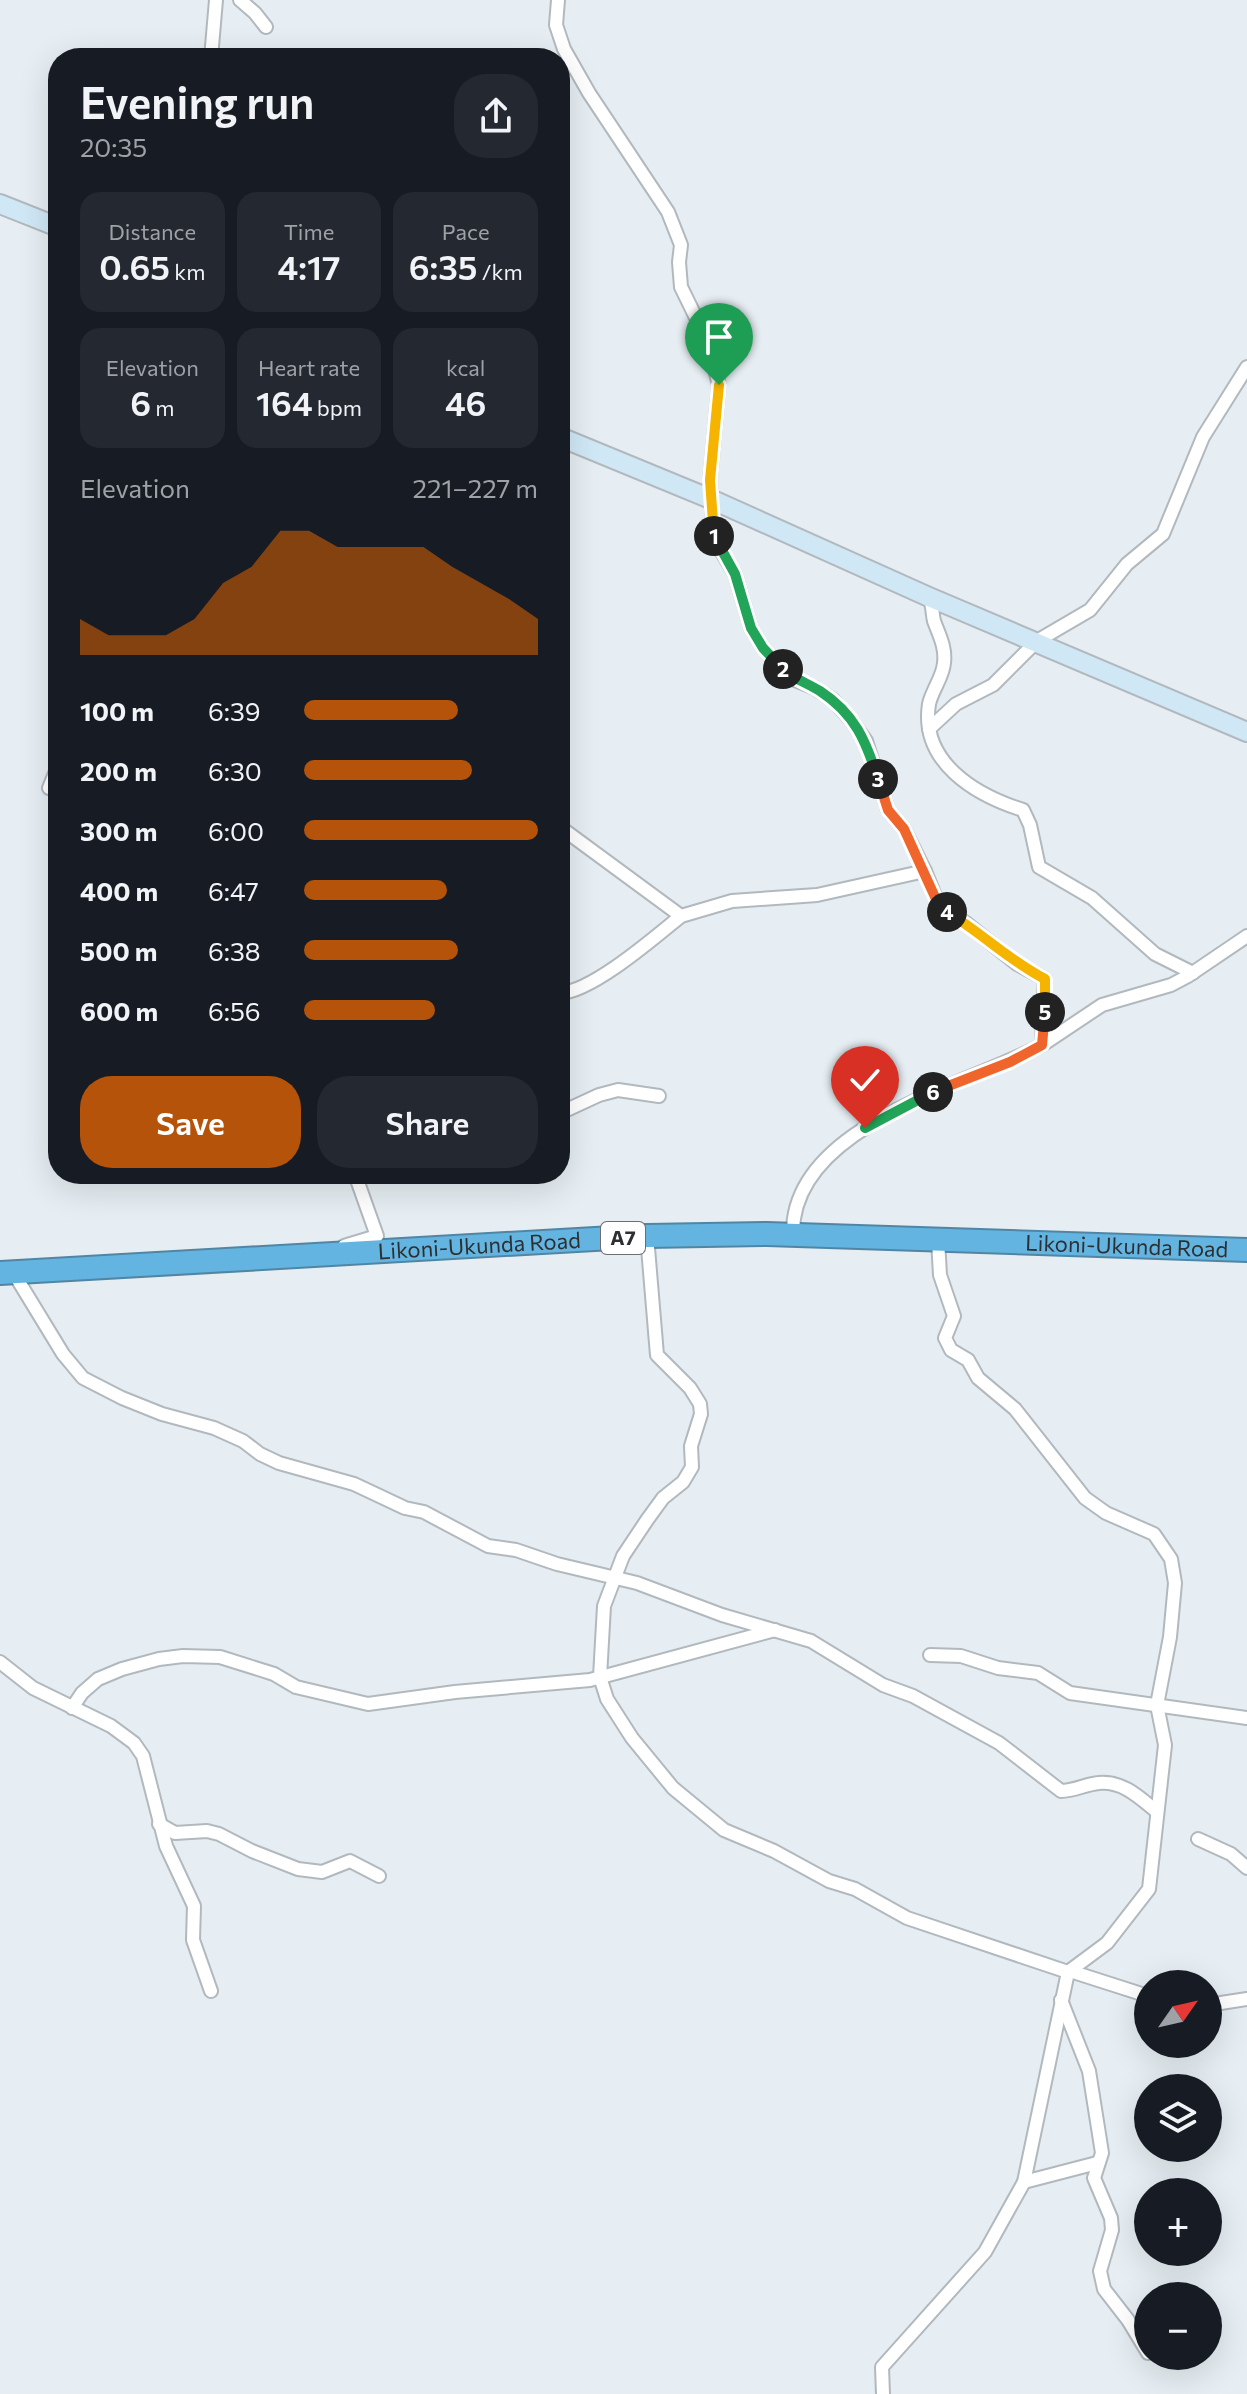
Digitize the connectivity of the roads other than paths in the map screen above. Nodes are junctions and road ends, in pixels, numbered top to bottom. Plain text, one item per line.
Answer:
1 (216, 0) edge
2 (240, 0) edge
3 (558, 0) edge
4 (266, 27) dead end
5 (212, 48) edge
6 (564, 48) edge
7 (570, 60) edge
8 (0, 204) edge
9 (48, 223) edge
10 (1247, 367) edge
11 (570, 441) edge
12 (713, 500) junction
13 (929, 597) junction
14 (1037, 641) junction
15 (929, 729) junction
16 (1247, 732) edge
17 (570, 834) edge
18 (925, 871) junction
19 (681, 916) junction
20 (1247, 936) edge
21 (1193, 973) junction
22 (570, 993) edge
23 (1042, 1045) junction
24 (659, 1096) dead end
25 (570, 1108) edge
26 (359, 1184) edge
27 (793, 1235) junction
28 (647, 1236) junction
29 (938, 1240) junction
30 (1247, 1250) edge
31 (306, 1257) junction
32 (6, 1273) edge
33 (613, 1577) junction
34 (775, 1630) junction
35 (930, 1655) dead end
36 (0, 1662) edge
37 (600, 1677) junction
38 (1157, 1705) junction
39 (72, 1708) junction
40 (1247, 1718) edge
41 (1156, 1811) junction
42 (159, 1824) junction
43 (1198, 1839) dead end
44 (1247, 1868) edge
45 (379, 1876) dead end
46 (1069, 1971) junction
47 (211, 1991) dead end
48 (1134, 1992) edge
49 (1247, 1999) edge
50 (1061, 2000) junction
51 (1222, 2003) edge
52 (1097, 2163) junction
53 (1024, 2182) junction
54 (1134, 2330) edge
55 (883, 2394) edge

1 - 5 street
2 - 4 street
3 - 6 street
7 - 12 street
8 - 9 street
10 - 14 street
11 - 12 street
12 - 13 street
12 - 18 street
13 - 14 street
13 - 15 street
14 - 15 street
14 - 16 street
15 - 21 street
17 - 19 street
18 - 19 street
18 - 23 street
19 - 22 street
20 - 21 street
21 - 23 street
23 - 27 street
24 - 25 street
26 - 31 street
27 - 28 highway, Likoni-Ukunda Road / A7
27 - 29 highway, Likoni-Ukunda Road / A7
28 - 31 highway, Likoni-Ukunda Road / A7
28 - 33 street
29 - 30 highway, Likoni-Ukunda Road / A7
29 - 38 street
31 - 32 highway, Likoni-Ukunda Road / A7
32 - 33 street
33 - 34 street
33 - 37 street
34 - 37 street
34 - 41 street
35 - 38 street
36 - 39 street
37 - 39 street
37 - 46 street
38 - 40 street
38 - 41 street
39 - 42 street
41 - 46 street
42 - 45 street
42 - 47 street
43 - 44 street
46 - 48 street
46 - 50 street
49 - 51 street
50 - 52 street
50 - 53 street
52 - 53 street
52 - 54 street
53 - 55 street

